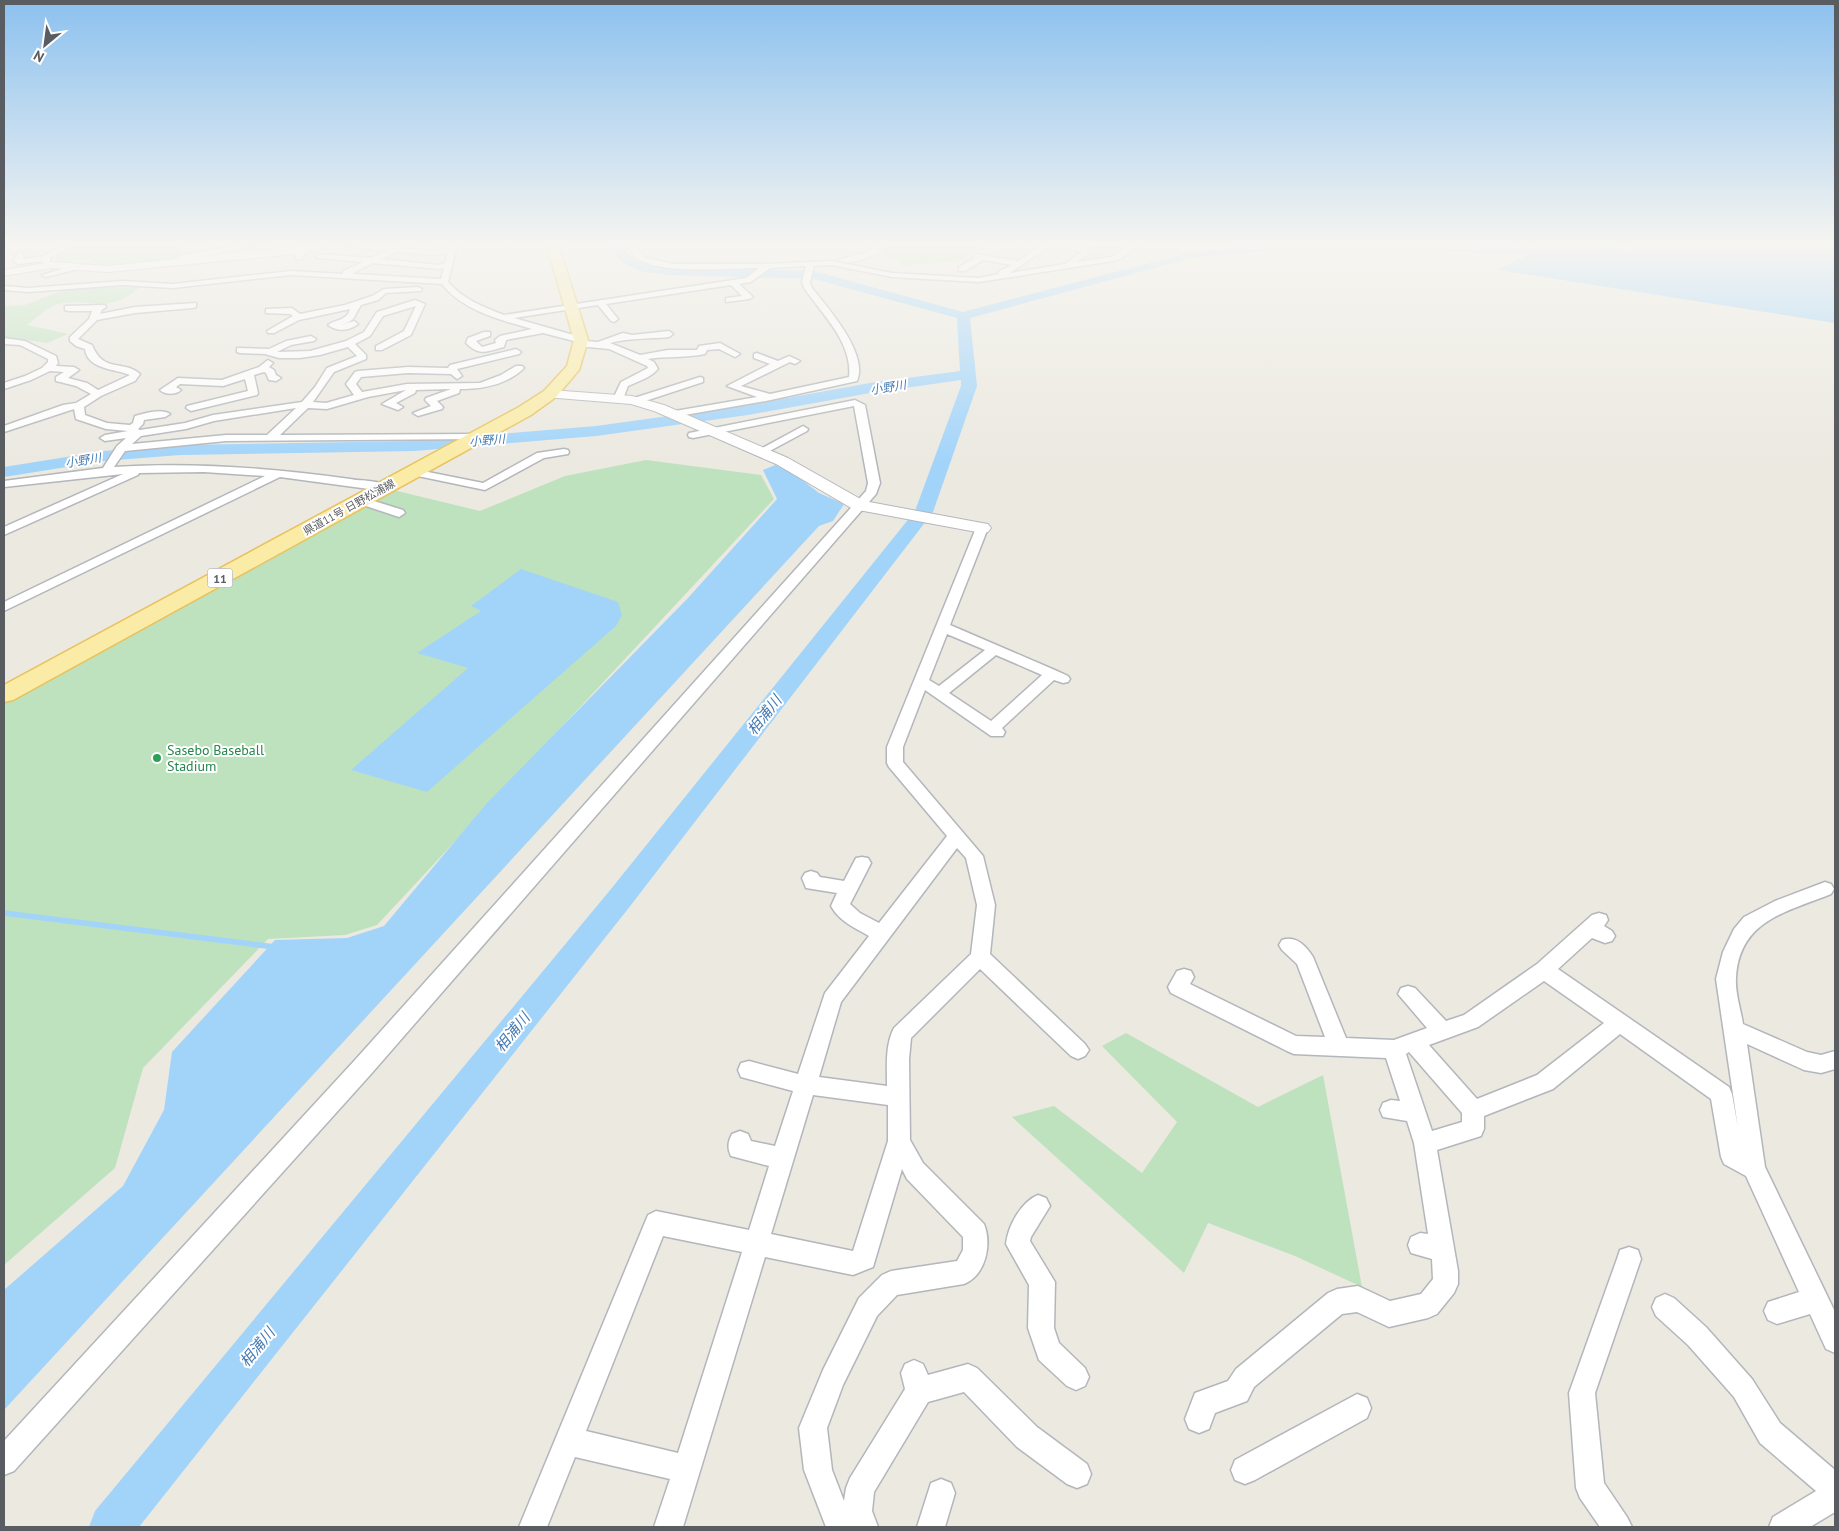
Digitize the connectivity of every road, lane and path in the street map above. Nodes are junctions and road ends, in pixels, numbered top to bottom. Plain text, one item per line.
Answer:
1 (92, 317) edge
2 (298, 317) edge
3 (351, 317) edge
4 (378, 317) edge
5 (418, 317) edge
6 (506, 317) edge
7 (575, 317) edge
8 (829, 317) edge
9 (354, 324) dead end
10 (545, 329) junction
11 (270, 331) dead end
12 (487, 334) dead end
13 (669, 334) dead end
14 (311, 339) dead end
15 (4, 341) edge
16 (581, 342) junction
17 (349, 344) junction
18 (598, 344) junction
19 (385, 346) dead end
20 (240, 350) dead end
21 (481, 350) junction
22 (470, 352) dead end
23 (516, 352) dead end
24 (273, 353) junction
25 (735, 354) dead end
26 (757, 356) dead end
27 (638, 358) junction
28 (795, 361) dead end
29 (778, 364) junction
30 (48, 368) junction
31 (519, 368) dead end
32 (263, 369) junction
33 (473, 371) dead end
34 (454, 372) junction
35 (249, 374) junction
36 (276, 378) dead end
37 (700, 380) dead end
38 (4, 386) edge
39 (418, 386) junction
40 (732, 386) junction
41 (477, 387) junction
42 (498, 388) dead end
43 (176, 390) dead end
44 (454, 390) junction
45 (97, 394) junction
46 (550, 394) junction
47 (360, 396) junction
48 (766, 398) junction
49 (618, 399) junction
50 (635, 401) junction
51 (463, 403) dead end
52 (79, 406) junction
53 (304, 406) junction
54 (722, 406) junction
55 (398, 407) dead end
56 (191, 408) dead end
57 (154, 409) dead end
58 (418, 413) dead end
59 (744, 413) junction
60 (165, 414) dead end
61 (675, 415) junction
62 (804, 429) dead end
63 (4, 430) edge
64 (132, 430) junction
65 (713, 431) junction
66 (229, 432) dead end
67 (273, 435) junction
68 (694, 435) dead end
69 (105, 438) dead end
70 (478, 438) junction
71 (121, 448) junction
72 (762, 451) junction
73 (564, 452) dead end
74 (145, 469) junction
75 (106, 470) junction
76 (413, 472) junction
77 (278, 474) junction
78 (4, 484) edge
79 (384, 488) junction
80 (365, 502) junction
81 (862, 505) junction
82 (398, 513) dead end
83 (977, 527) joint
84 (4, 531) edge
85 (4, 607) edge
86 (943, 627) junction
87 (995, 649) junction
88 (922, 681) junction
89 (940, 693) junction
90 (4, 695) edge
91 (957, 835) junction
92 (862, 863) dead end
93 (811, 878) dead end
94 (849, 888) junction
95 (1825, 889) dead end
96 (1599, 928) dead end
97 (882, 934) junction
98 (1289, 945) dead end
99 (980, 957) junction
100 (1544, 970) junction
101 (1184, 977) dead end
102 (1408, 994) dead end
103 (1619, 1023) junction
104 (1734, 1029) junction
105 (1442, 1032) junction
106 (1403, 1046) junction
107 (1339, 1047) junction
108 (1078, 1050) dead end
109 (1835, 1060) edge
110 (749, 1070) dead end
111 (806, 1084) junction
112 (898, 1097) junction
113 (1392, 1110) dead end
114 (1473, 1110) junction
115 (1415, 1112) junction
116 (899, 1141) junction
117 (1425, 1143) junction
118 (738, 1149) dead end
119 (783, 1158) junction
120 (1754, 1168) junction
121 (1038, 1206) dead end
122 (756, 1244) junction
123 (1629, 1259) dead end
124 (1816, 1300) junction
125 (1665, 1307) dead end
126 (1777, 1311) dead end
127 (1835, 1340) edge
128 (1076, 1377) dead end
129 (1357, 1408) dead end
130 (1199, 1418) dead end
131 (568, 1441) junction
132 (4, 1461) edge
133 (687, 1469) junction
134 (1245, 1470) dead end
135 (1077, 1474) dead end
136 (1835, 1490) edge
137 (941, 1493) dead end
138 (533, 1527) edge
139 (669, 1527) edge
140 (840, 1527) edge
141 (864, 1527) edge
142 (931, 1527) edge
143 (1617, 1527) edge
144 (1783, 1527) edge

1 - 45 street
2 - 11 street
3 - 9 street
4 - 17 street
5 - 19 street
6 - 10 street
7 - 16 main road
8 - 48 street
10 - 16 street
10 - 21 street
12 - 21 street
13 - 18 street
14 - 24 street
15 - 30 street
16 - 18 street
16 - 46 main road, 県道11号 日野松浦線 / 11
17 - 24 street
17 - 53 street
18 - 27 street
20 - 24 street
21 - 22 street
23 - 34 street
24 - 32 street
25 - 27 street
26 - 29 street
27 - 49 street
28 - 29 street
29 - 40 street
30 - 38 street
30 - 45 street
31 - 41 street
32 - 35 street
32 - 36 street
33 - 34 street
34 - 44 street
34 - 47 street
35 - 43 street
35 - 56 street
37 - 50 street
39 - 44 street
39 - 47 street
39 - 55 street
40 - 48 street
40 - 54 street
41 - 42 street
41 - 44 street
44 - 51 street
44 - 58 street
45 - 52 street
46 - 49 street
46 - 70 main road, 県道11号 日野松浦線 / 11
47 - 53 street
48 - 59 street
49 - 50 street
50 - 61 street
52 - 63 street
52 - 64 street
53 - 64 street
53 - 67 street
54 - 59 street
54 - 61 street
57 - 64 street
59 - 65 street
59 - 81 street
60 - 64 street
61 - 65 street
62 - 72 street
64 - 69 street
64 - 71 street
65 - 68 street
65 - 72 street
66 - 67 street
67 - 70 street
67 - 71 street
70 - 76 main road, 県道11号 日野松浦線 / 11
71 - 75 street
72 - 81 street
73 - 76 street
74 - 75 street
74 - 77 street
74 - 84 street
75 - 78 street
76 - 79 main road, 県道11号 日野松浦線 / 11
77 - 79 street
77 - 85 street
79 - 80 main road, 県道11号 日野松浦線 / 11
80 - 82 street
80 - 90 main road, 県道11号 日野松浦線 / 11
81 - 83 street
81 - 132 street
83 - 86 street
86 - 87 street
86 - 88 street
87 - 89 street
87 - 89 street
88 - 89 street
88 - 91 street
91 - 97 street
91 - 99 street
92 - 94 street
93 - 94 street
94 - 97 street
95 - 104 street
96 - 100 street
97 - 111 street
98 - 107 street
99 - 108 street
99 - 112 street
100 - 103 street
100 - 105 street
101 - 107 street
102 - 105 street
103 - 114 street
103 - 120 street
104 - 109 street
104 - 120 street
105 - 106 street
106 - 107 street
106 - 114 street
106 - 115 street
110 - 111 street
111 - 112 street
111 - 119 street
112 - 116 street
113 - 115 street
114 - 117 street
115 - 117 street
116 - 122 street
116 - 140 street
117 - 130 street
118 - 119 street
119 - 122 street
120 - 124 street
121 - 128 street
122 - 131 street
122 - 133 street
123 - 143 street
124 - 126 street
124 - 127 street
125 - 136 street
129 - 134 street
131 - 133 street
131 - 138 street
133 - 139 street
135 - 141 street
136 - 144 street
137 - 142 street

